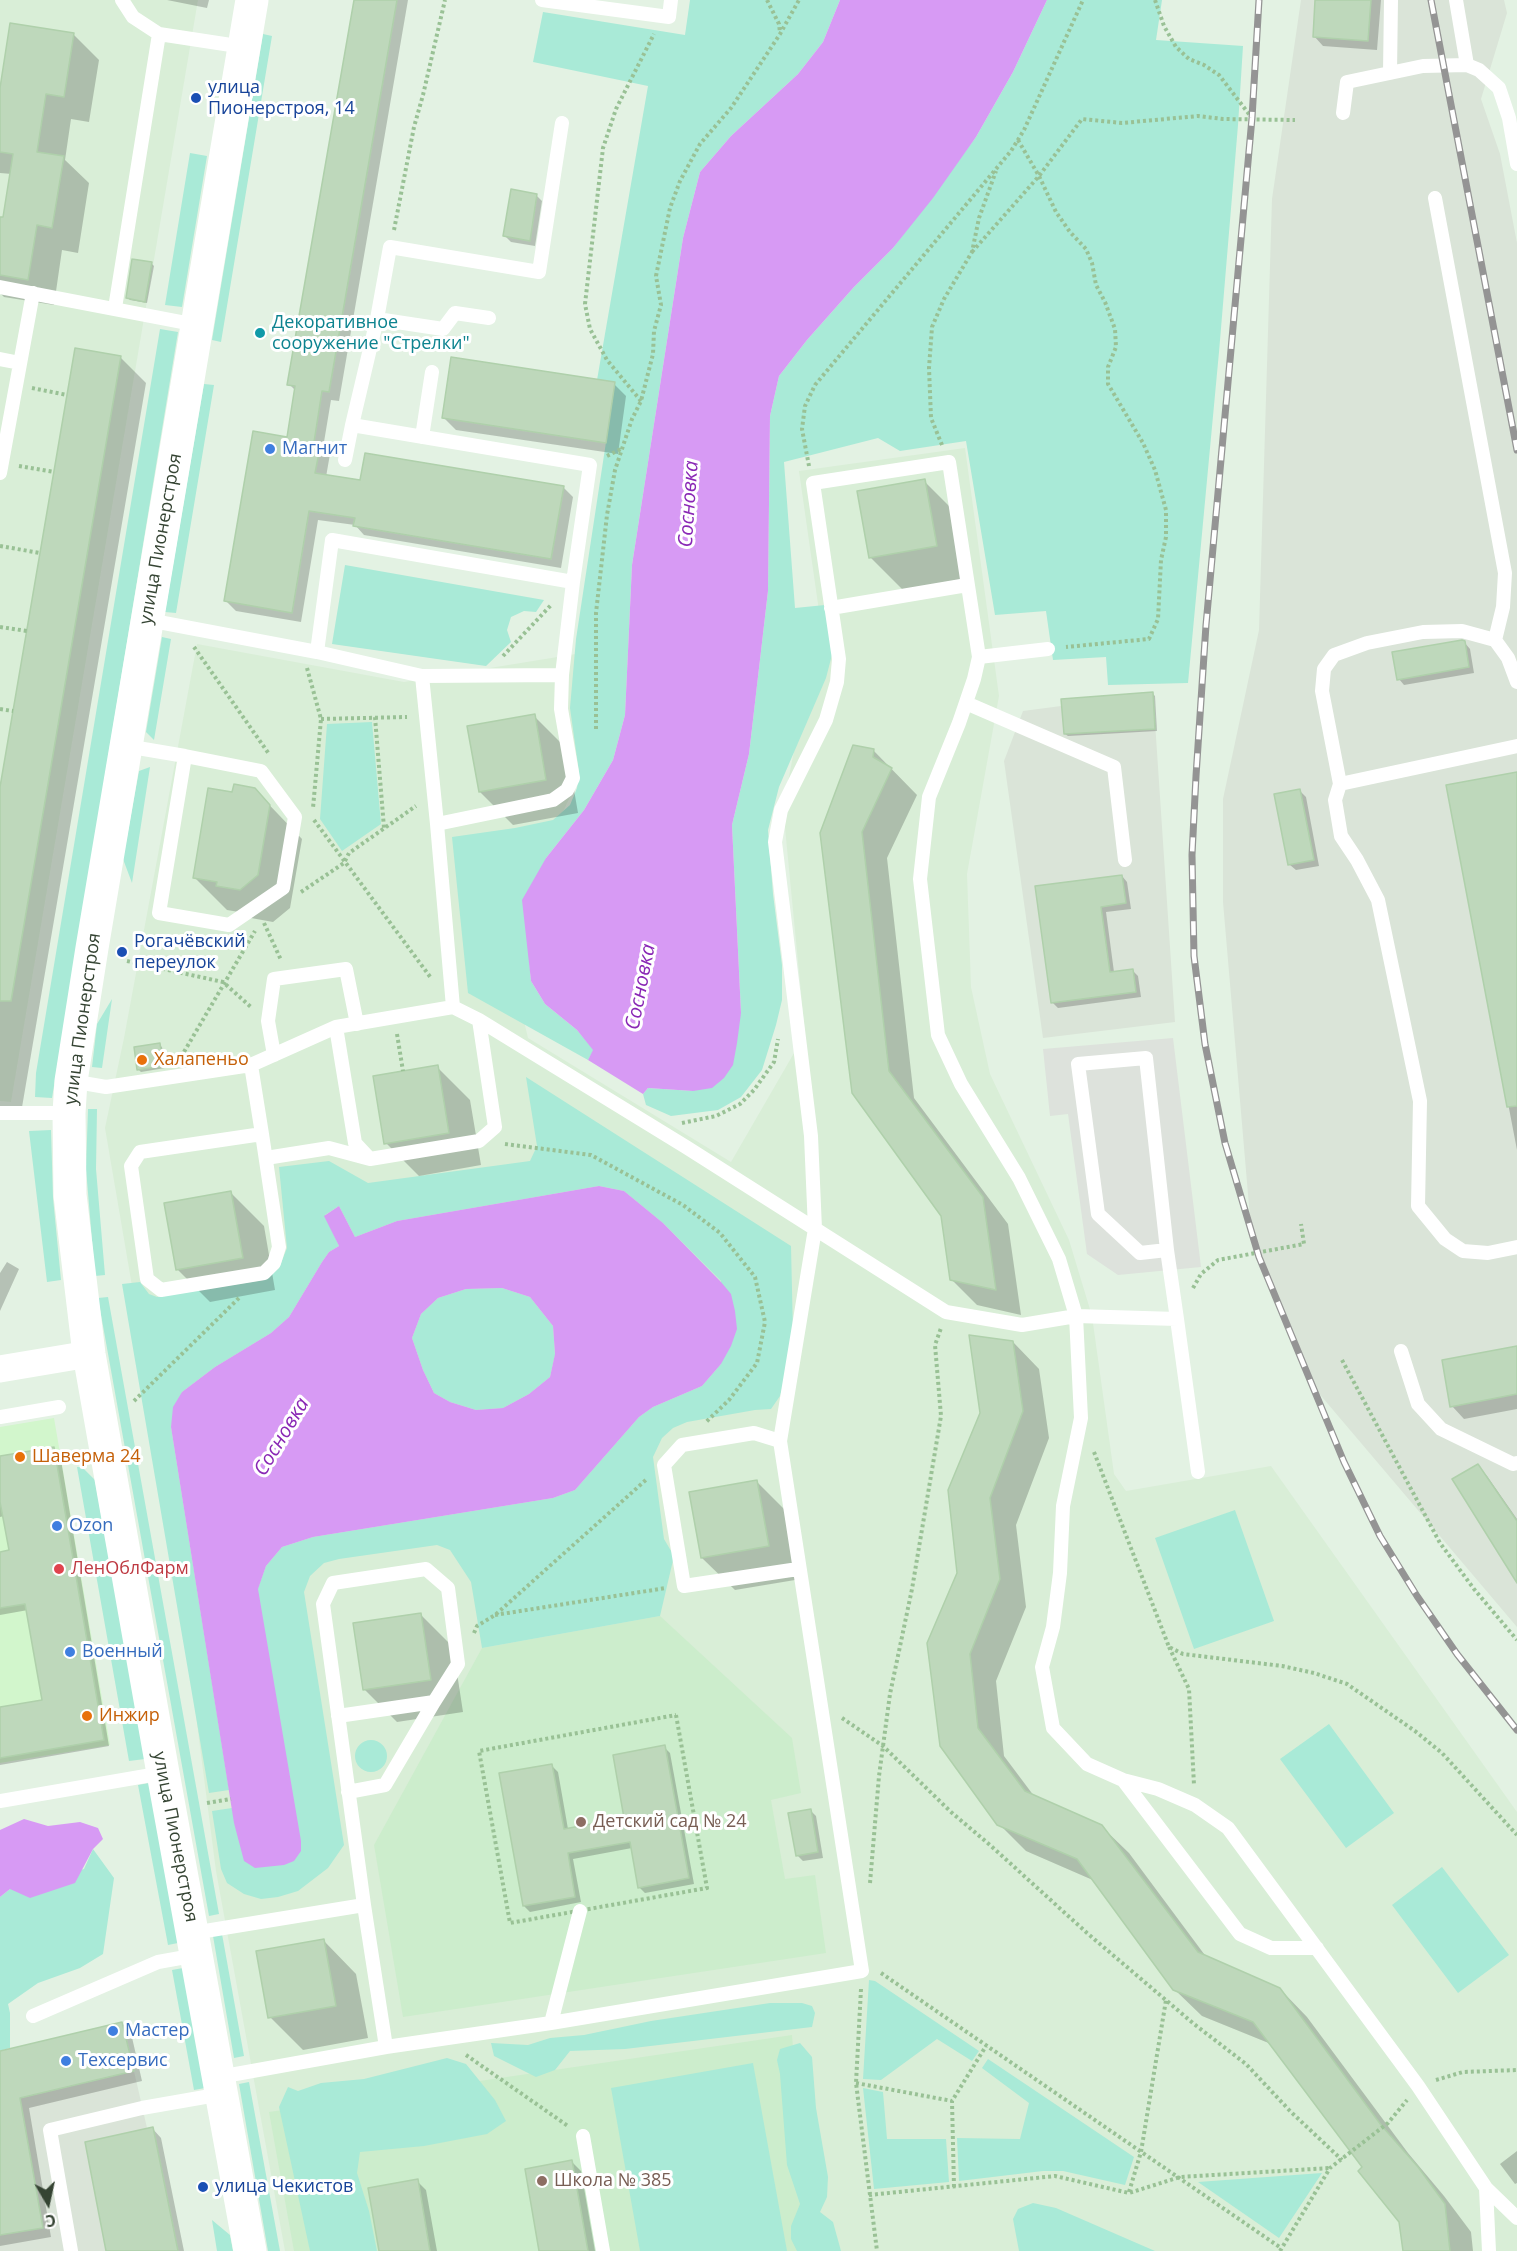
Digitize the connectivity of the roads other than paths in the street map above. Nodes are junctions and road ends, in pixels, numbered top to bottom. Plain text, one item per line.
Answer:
1 (122, 0) edge
2 (252, 0) edge
3 (542, 0) edge
4 (671, 0) edge
5 (1391, 0) edge
6 (1456, 0) edge
7 (159, 34) junction
8 (244, 47) junction
9 (1467, 65) junction
10 (1390, 73) junction
11 (1343, 113) dead end
12 (562, 123) dead end
13 (1517, 164) edge
14 (1435, 198) dead end
15 (0, 287) edge
16 (33, 293) junction
17 (115, 308) junction
18 (489, 318) dead end
19 (377, 319) junction
20 (197, 325) junction
21 (0, 359) edge
22 (20, 363) junction
23 (432, 372) dead end
24 (352, 425) junction
25 (422, 437) junction
26 (345, 460) dead end
27 (1, 468) edge
28 (573, 582) junction
29 (967, 585) junction
30 (831, 608) junction
31 (148, 620) junction
32 (1495, 640) junction
33 (1048, 649) road end
34 (317, 652) junction
35 (979, 657) junction
36 (562, 675) junction
37 (422, 676) junction
38 (1517, 682) edge
39 (966, 703) junction
40 (126, 746) junction
41 (1517, 746) edge
42 (185, 756) junction
43 (1340, 784) junction
44 (437, 824) junction
45 (1125, 860) dead end
46 (453, 1007) junction
47 (479, 1020) junction
48 (357, 1024) junction
49 (336, 1027) junction
50 (274, 1055) junction
51 (250, 1065) junction
52 (70, 1097) junction
53 (0, 1113) edge
54 (262, 1134) junction
55 (266, 1158) junction
56 (370, 1159) junction
57 (815, 1229) junction
58 (1517, 1247) edge
59 (1167, 1250) junction
60 (1077, 1316) junction
61 (1177, 1319) junction
62 (1401, 1351) dead end
63 (89, 1354) junction
64 (0, 1369) edge
65 (59, 1407) dead end
66 (0, 1417) edge
67 (780, 1441) junction
68 (1515, 1467) edge
69 (1198, 1472) dead end
70 (798, 1569) junction
71 (434, 1702) junction
72 (338, 1716) junction
73 (163, 1773) junction
74 (1124, 1780) junction
75 (348, 1792) junction
76 (0, 1801) edge
77 (364, 1905) junction
78 (580, 1911) road end
79 (195, 1944) junction
80 (1317, 1948) junction
81 (33, 2016) dead end
82 (551, 2023) junction
83 (386, 2047) junction
84 (220, 2086) junction
85 (583, 2136) road end
86 (1486, 2188) junction
87 (1517, 2218) edge
88 (71, 2251) edge
89 (250, 2251) edge
90 (603, 2251) edge
91 (1489, 2251) edge

1 - 7 lane
2 - 8 street, улица Пионерстроя
3 - 4 lane
5 - 10 lane
6 - 9 lane
7 - 8 lane
7 - 17 lane
8 - 20 street, улица Пионерстроя
9 - 10 lane
9 - 13 lane
10 - 11 lane
12 - 19 lane
14 - 32 lane
15 - 16 lane
16 - 17 lane
16 - 22 lane
17 - 20 lane
18 - 19 lane
19 - 24 lane
20 - 31 street, улица Пионерстроя
21 - 22 lane
22 - 27 lane
23 - 25 lane
24 - 25 lane
24 - 26 lane
25 - 28 lane
28 - 34 lane
28 - 36 lane
29 - 30 lane
29 - 30 lane
29 - 35 lane
30 - 57 lane
31 - 34 lane
31 - 40 street, улица Пионерстроя
32 - 38 lane
32 - 43 lane
33 - 35 lane
34 - 37 lane
35 - 39 lane
36 - 37 lane
36 - 44 lane
37 - 44 lane
39 - 45 lane
39 - 60 lane
40 - 42 lane
40 - 52 street, улица Пионерстроя
41 - 43 lane
42 - 42 lane
43 - 58 lane
44 - 46 lane
46 - 47 lane
46 - 48 lane
47 - 56 lane
47 - 57 lane
48 - 49 lane
48 - 50 lane
49 - 50 lane
49 - 56 lane
50 - 51 lane
51 - 52 lane
51 - 54 lane
52 - 53 lane
52 - 63 street, улица Пионерстроя
54 - 55 lane
54 - 55 lane
55 - 56 lane
57 - 60 lane
57 - 67 lane
59 - 59 lane
59 - 61 lane
60 - 61 lane
60 - 74 lane
61 - 69 lane
62 - 68 lane
63 - 64 street
63 - 73 street, улица Пионерстроя
65 - 66 lane
67 - 70 lane
67 - 70 lane
70 - 82 lane
71 - 72 lane
71 - 72 lane
71 - 75 lane
72 - 75 lane
73 - 76 lane
73 - 79 street, улица Пионерстроя
74 - 80 lane
74 - 80 lane
75 - 77 lane
77 - 79 lane
77 - 83 lane
78 - 82 lane
79 - 81 lane
79 - 84 street, улица Пионерстроя
80 - 86 lane
82 - 83 lane
83 - 84 lane
84 - 88 lane
84 - 89 street, улица Пионерстроя
85 - 90 lane
86 - 87 lane
86 - 91 lane

